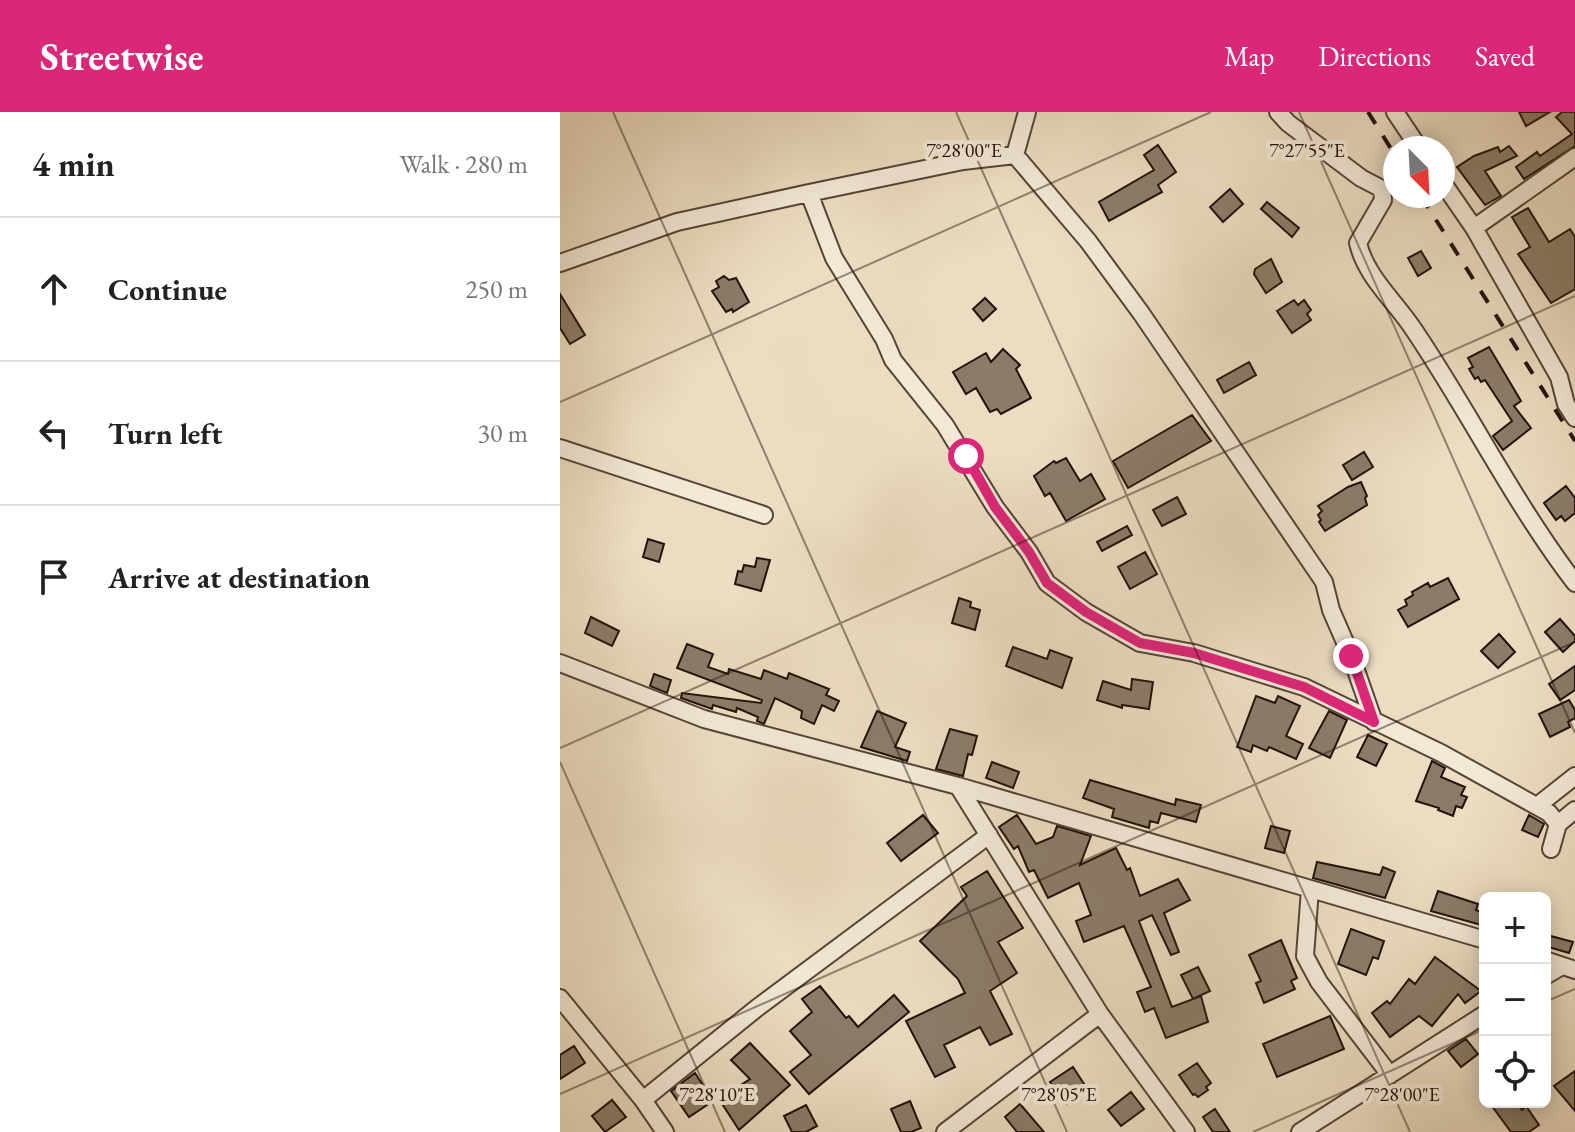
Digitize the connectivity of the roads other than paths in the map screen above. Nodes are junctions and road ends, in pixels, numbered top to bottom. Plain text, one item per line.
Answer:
1 (1027, 112) edge
2 (1278, 112) edge
3 (1395, 112) edge
4 (1411, 136) edge
5 (1015, 155) junction
6 (1575, 157) edge
7 (809, 193) junction
8 (1455, 200) edge
9 (1474, 228) junction
10 (560, 263) edge
11 (1568, 385) edge
12 (1575, 418) edge
13 (560, 448) edge
14 (764, 515) dead end
15 (1575, 583) edge
16 (560, 663) edge
17 (1374, 722) junction
18 (1575, 776) edge
19 (958, 786) junction
20 (1537, 806) junction
21 (1575, 810) edge
22 (1558, 824) junction
23 (989, 835) junction
24 (1551, 849) dead end
25 (1310, 889) junction
26 (1479, 938) edge
27 (560, 998) edge
28 (1100, 1014) junction
29 (1479, 1018) edge
30 (1390, 1075) junction
31 (643, 1100) junction
32 (665, 1132) edge
33 (945, 1132) edge
34 (1186, 1132) edge
35 (1300, 1132) edge

1 - 5 street
2 - 15 street
3 - 4 street
5 - 7 street
5 - 17 street
6 - 9 street
7 - 10 street
7 - 17 street
8 - 9 street
9 - 11 street
11 - 12 street
13 - 14 street
16 - 19 street
17 - 20 street
18 - 20 street
19 - 23 street
19 - 25 street
20 - 22 street
21 - 22 street
22 - 24 street
23 - 28 street
23 - 31 street
25 - 26 street
25 - 30 street
27 - 31 street
28 - 33 street
28 - 34 street
29 - 30 street
30 - 35 street
31 - 32 street

